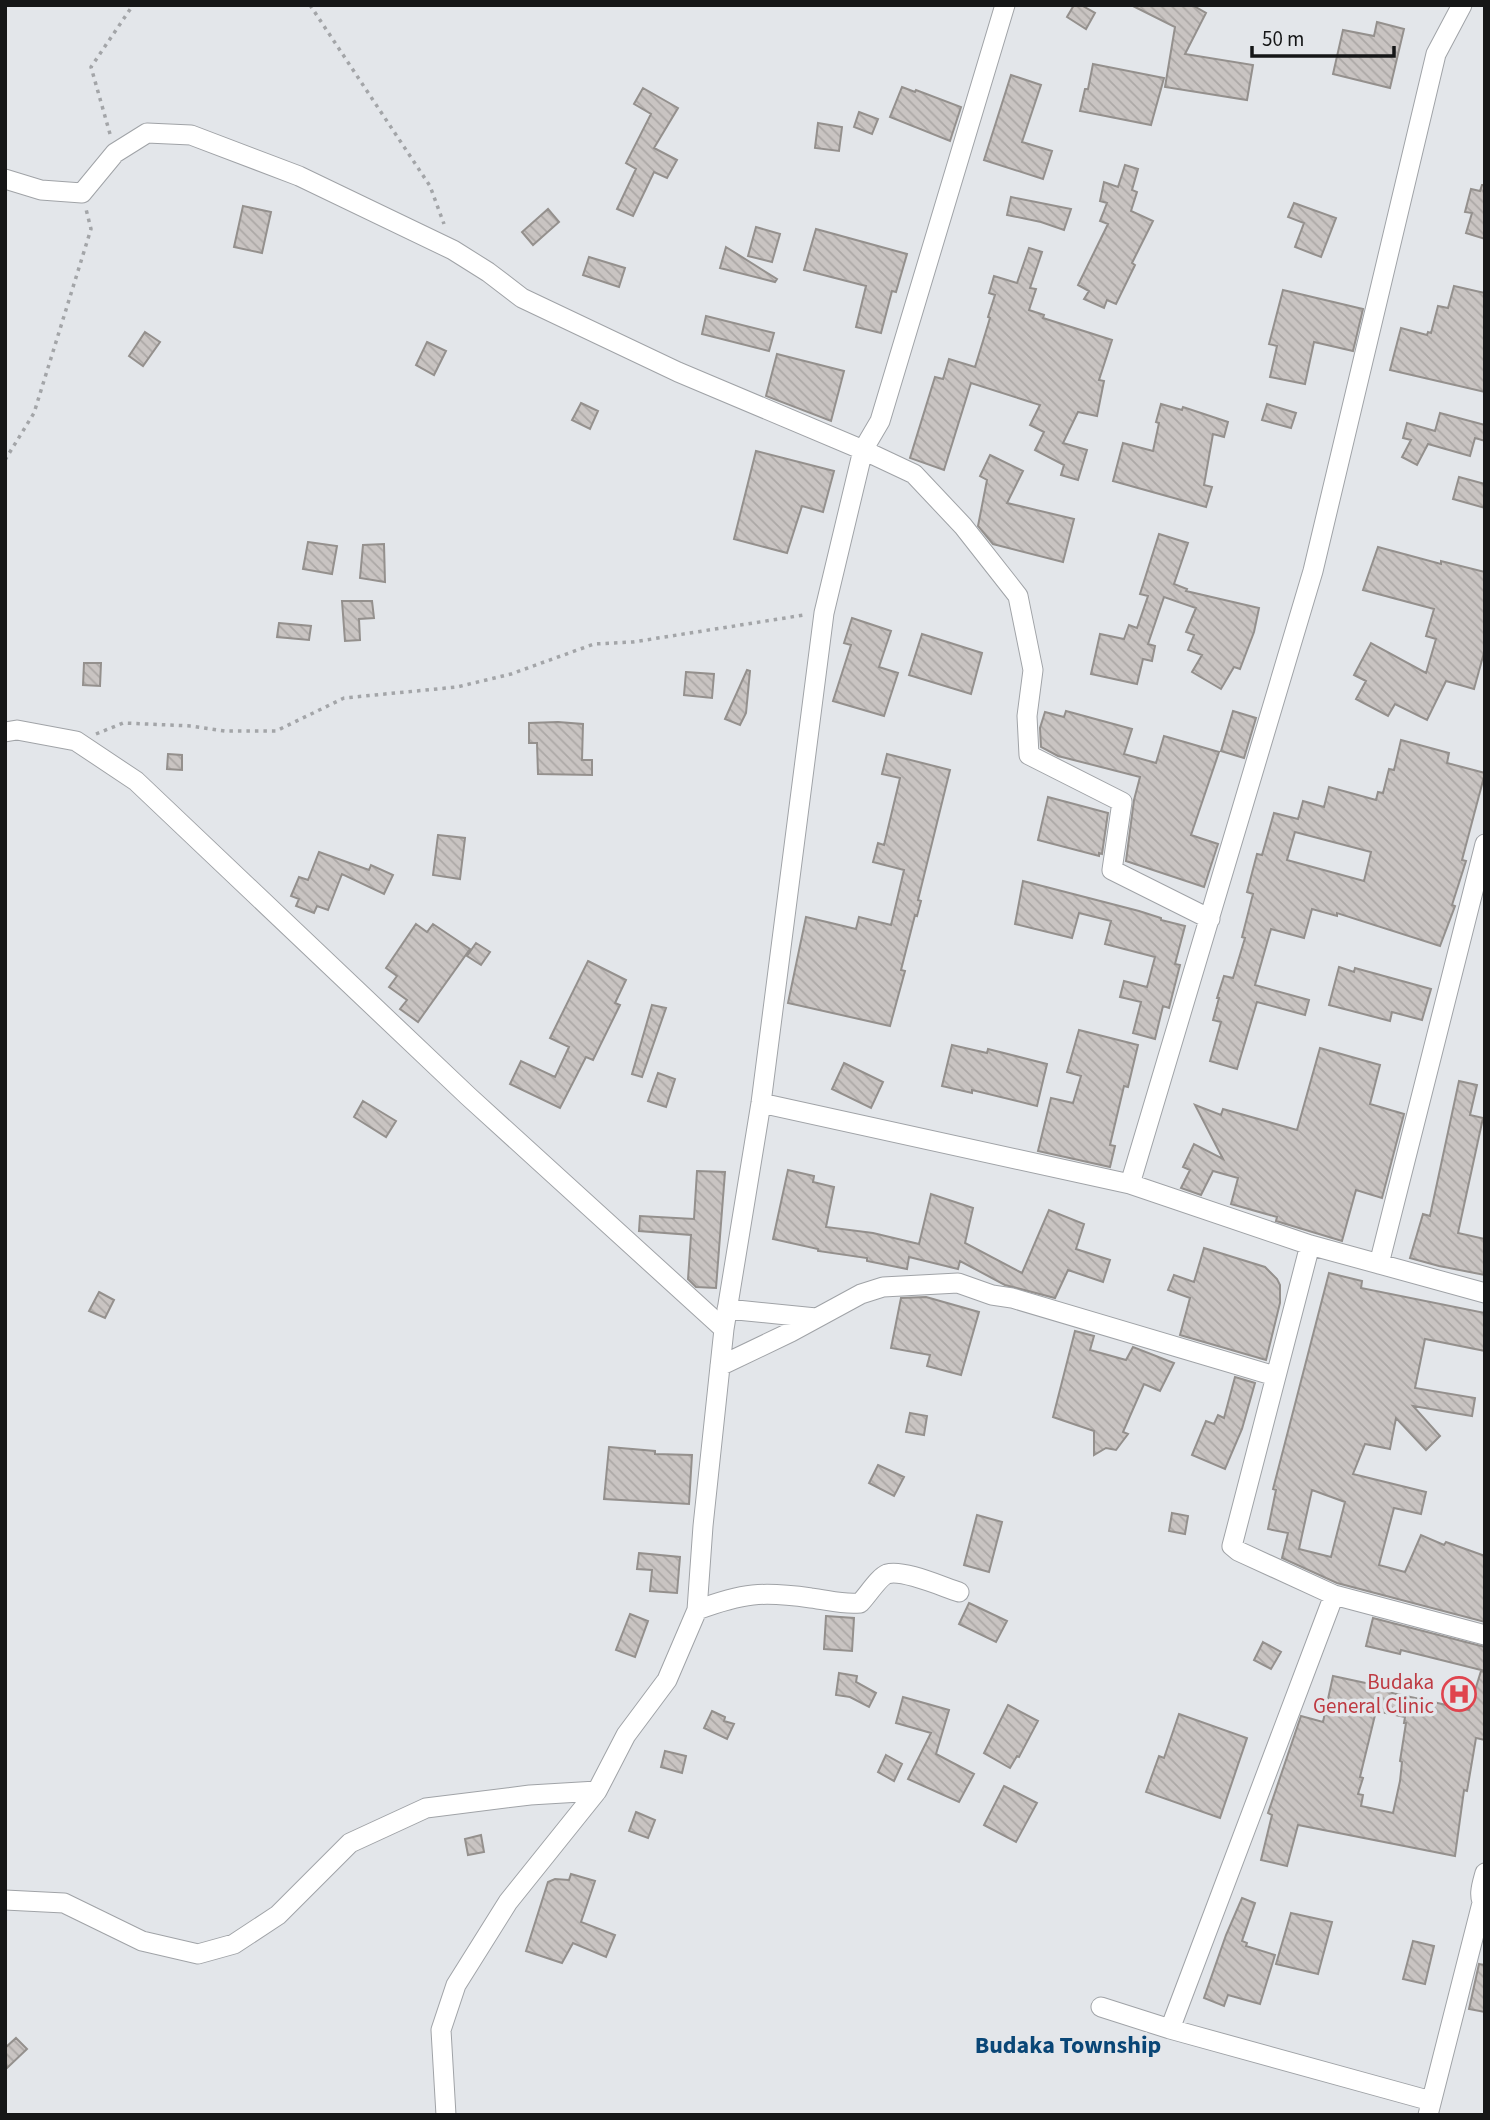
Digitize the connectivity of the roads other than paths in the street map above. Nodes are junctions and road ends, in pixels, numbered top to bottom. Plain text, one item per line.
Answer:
1 (1005, 5) edge
2 (1462, 5) edge
3 (5, 179) edge
4 (863, 450) junction
5 (5, 732) edge
6 (1485, 844) edge
7 (1210, 919) junction
8 (761, 1103) junction
9 (1130, 1184) junction
10 (1310, 1245) junction
11 (1379, 1264) junction
12 (1485, 1293) edge
13 (816, 1318) junction
14 (725, 1319) junction
15 (720, 1366) junction
16 (1275, 1376) junction
17 (959, 1592) dead end
18 (1334, 1595) junction
19 (697, 1611) junction
20 (1485, 1635) edge
21 (597, 1791) junction
22 (1485, 1873) edge
23 (5, 1900) edge
24 (1483, 1905) edge
25 (1101, 2007) dead end
26 (1170, 2029) junction
27 (1429, 2108) edge
28 (446, 2115) edge

1 - 4 street
2 - 7 street
3 - 4 street
4 - 7 street
4 - 8 street
5 - 14 street
6 - 11 street
7 - 9 street
8 - 9 street
8 - 14 street
9 - 10 street
10 - 11 street
10 - 16 street
11 - 12 street
13 - 14 street
13 - 15 street
13 - 16 street
14 - 15 street
15 - 19 street
16 - 18 street
17 - 19 street
18 - 20 street
18 - 26 street
19 - 21 street
21 - 23 street
21 - 28 street
22 - 24 street
24 - 27 street
25 - 26 street
26 - 27 street

